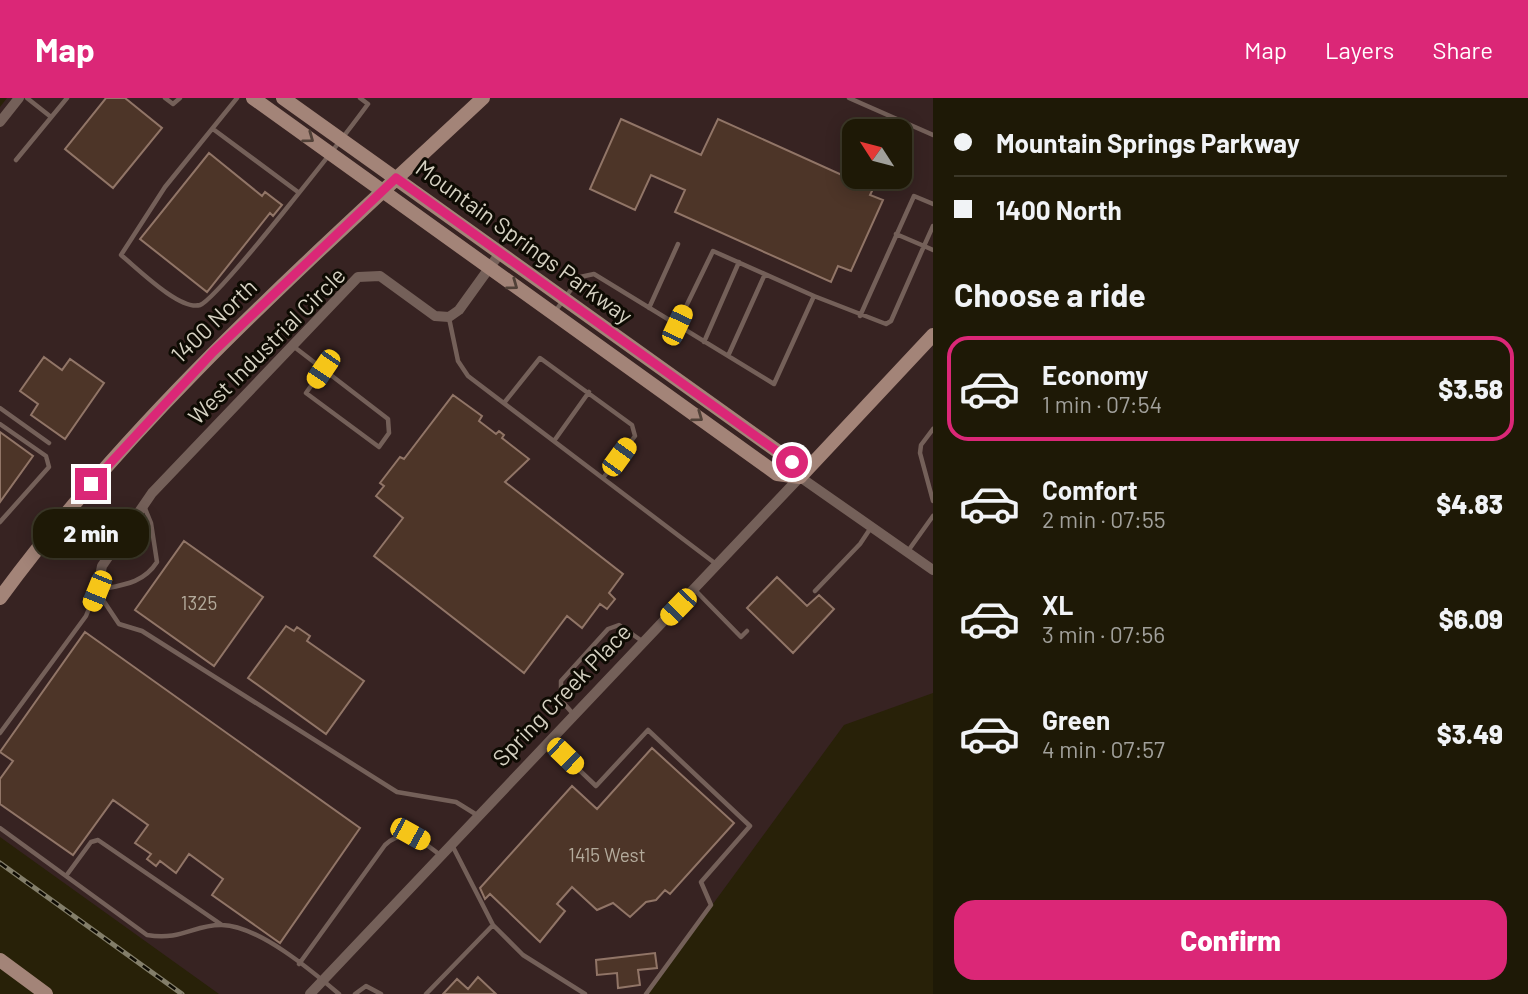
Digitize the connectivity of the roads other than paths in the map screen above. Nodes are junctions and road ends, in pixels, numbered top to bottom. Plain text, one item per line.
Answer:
1 (19, 98) edge
2 (27, 98) edge
3 (67, 98) edge
4 (165, 98) edge
5 (180, 98) edge
6 (237, 98) edge
7 (253, 98) edge
8 (283, 98) edge
9 (360, 98) edge
10 (483, 98) edge
11 (849, 98) edge
12 (51, 117) junction
13 (0, 122) edge
14 (213, 129) junction
15 (933, 135) edge
16 (342, 140) junction
17 (331, 154) junction
18 (16, 160) dead end
19 (396, 178) junction
20 (383, 191) junction
21 (298, 192) junction
22 (933, 204) edge
23 (933, 226) edge
24 (896, 234) junction
25 (678, 244) dead end
26 (924, 246) junction
27 (933, 250) edge
28 (500, 253) junction
29 (739, 262) junction
30 (490, 267) junction
31 (765, 274) junction
32 (814, 296) junction
33 (564, 299) junction
34 (649, 307) junction
35 (554, 313) junction
36 (860, 316) junction
37 (449, 317) junction
38 (677, 325) junction
39 (933, 335) edge
40 (704, 342) junction
41 (292, 345) junction
42 (728, 356) junction
43 (323, 369) junction
44 (589, 392) junction
45 (504, 403) junction
46 (0, 408) edge
47 (0, 424) edge
48 (933, 429) edge
49 (554, 441) junction
50 (49, 443) dead end
51 (800, 477) junction
52 (603, 478) junction
53 (933, 501) edge
54 (144, 505) junction
55 (933, 516) edge
56 (0, 522) edge
57 (871, 527) junction
58 (907, 552) junction
59 (718, 565) junction
60 (933, 570) edge
61 (694, 590) junction
62 (97, 591) junction
63 (816, 591) dead end
64 (0, 598) edge
65 (747, 631) dead end
66 (644, 642) junction
67 (575, 715) junction
68 (0, 733) edge
69 (550, 741) junction
70 (478, 817) junction
71 (0, 828) edge
72 (452, 845) junction
73 (441, 855) junction
74 (66, 876) junction
75 (222, 925) junction
76 (494, 925) junction
77 (0, 960) edge
78 (299, 964) junction
79 (323, 980) junction
80 (46, 994) edge
81 (310, 994) edge
82 (339, 994) edge
83 (355, 994) edge
84 (381, 994) edge
85 (426, 994) edge
86 (585, 994) edge
87 (646, 994) edge

1 - 13 street
2 - 12 lane
3 - 12 lane
4 - 5 lane
6 - 14 lane
7 -> 17 street, Mountain Springs Parkway
8 - 16 street, Mountain Springs Parkway
9 - 16 lane
10 - 19 street, 1400 North
11 - 15 lane
12 - 18 lane
14 - 21 lane
14 - 21 lane
16 - 17 lane
16 - 19 street, Mountain Springs Parkway
17 - 20 street, Mountain Springs Parkway
17 - 21 lane
19 - 20 street, 1400 North
19 - 28 street, Mountain Springs Parkway
20 - 30 street, Mountain Springs Parkway
20 - 64 street, 1400 North
22 - 24 lane
23 - 26 lane
24 - 26 lane
24 - 36 lane
25 - 34 lane
26 - 27 lane
26 - 36 lane
28 - 30 street
28 - 33 street, Mountain Springs Parkway
29 - 31 lane
29 - 38 lane
29 - 40 lane
30 -> 35 street, Mountain Springs Parkway
30 - 37 street
31 - 32 lane
31 - 42 lane
32 - 36 lane
32 - 42 lane
33 - 34 lane
33 - 35 lane
33 - 51 street, Mountain Springs Parkway
34 - 38 lane
35 -> 51 street, Mountain Springs Parkway
37 - 41 street, West Industrial Circle
37 - 45 lane
38 - 40 lane
39 - 51 street, Spring Creek Place
40 - 42 lane
41 - 43 lane
41 - 54 street, West Industrial Circle
43 - 43 lane
44 - 45 lane
44 - 49 lane
44 - 52 lane
45 - 49 lane
46 - 50 lane
47 - 56 lane
48 - 53 lane
49 - 52 lane
51 - 57 street, Mountain Springs Parkway
51 - 59 street, Spring Creek Place
52 - 59 lane
54 - 62 street, West Industrial Circle
54 - 62 lane
55 - 58 lane
57 - 58 street, Mountain Springs Parkway
57 - 63 lane
58 - 60 street, Mountain Springs Parkway
59 - 61 street, Spring Creek Place
61 - 65 lane
61 - 66 street, Spring Creek Place
62 - 68 lane
62 - 70 lane
66 - 67 street, Spring Creek Place
66 - 67 lane
67 - 69 street, Spring Creek Place
69 - 70 street, Spring Creek Place
69 - 87 lane
70 - 72 street, Spring Creek Place
71 - 74 lane
72 - 73 street, Spring Creek Place
72 - 76 lane
73 - 78 lane
73 - 79 street, Spring Creek Place
74 - 75 lane
74 - 75 lane
75 - 78 lane
76 - 85 lane
76 - 86 lane
77 - 80 street
78 - 79 lane
79 - 81 street, Spring Creek Place
79 - 82 lane
83 - 84 lane

